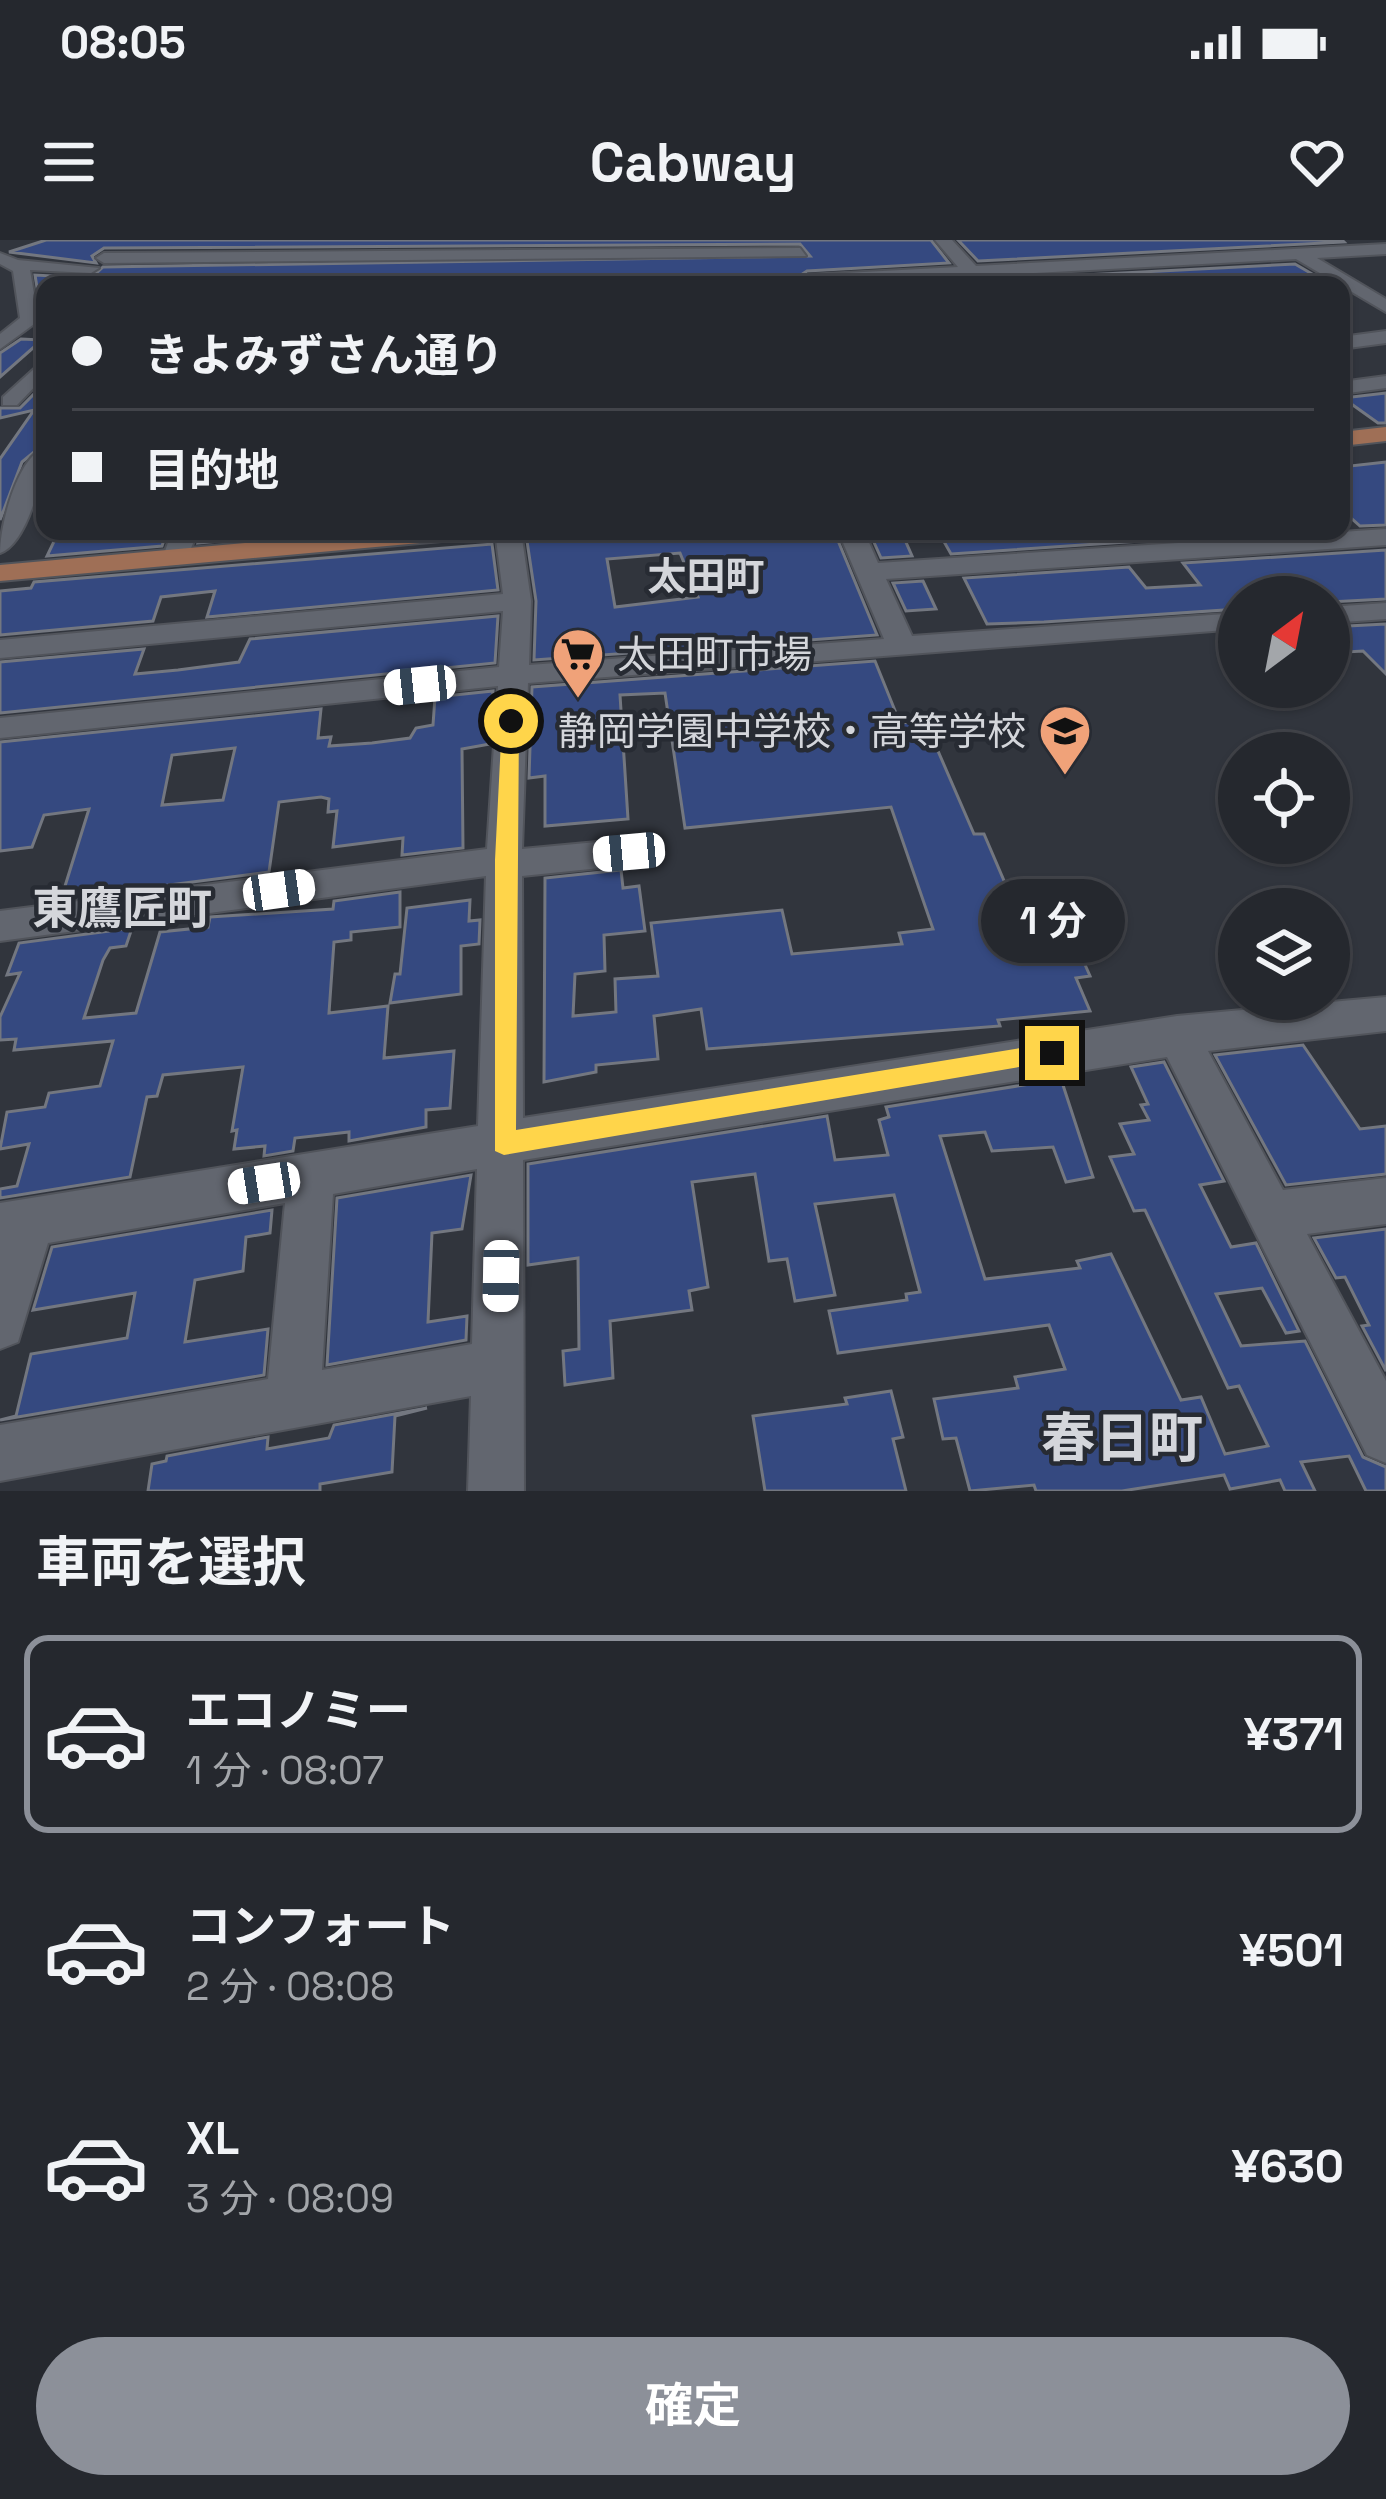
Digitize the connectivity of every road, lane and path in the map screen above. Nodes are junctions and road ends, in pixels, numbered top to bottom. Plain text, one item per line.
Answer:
1 (125, 240) edge
2 (224, 240) edge
3 (337, 240) edge
4 (943, 240) edge
5 (1174, 240) edge
6 (1276, 240) edge
7 (681, 247) edge
8 (742, 247) edge
9 (798, 247) edge
10 (448, 248) edge
11 (563, 248) edge
12 (1386, 249) edge
13 (1057, 253) dead end
14 (1300, 254) junction
15 (326, 256) junction
16 (209, 257) junction
17 (1202, 259) junction
18 (8, 262) edge
19 (98, 263) junction
20 (1072, 266) junction
21 (971, 272) junction
22 (683, 274) junction
23 (641, 275) dead end
24 (83, 276) edge
25 (193, 276) edge
26 (314, 276) edge
27 (436, 276) edge
28 (559, 276) dead end
29 (733, 276) edge
30 (806, 276) edge
31 (877, 276) edge
32 (1084, 276) edge
33 (1336, 276) edge
34 (1350, 284) edge
35 (1386, 290) edge
36 (1361, 291) junction
37 (0, 305) edge
38 (1386, 307) edge
39 (27, 321) edge
40 (1386, 338) edge
41 (1350, 342) edge
42 (0, 357) edge
43 (36, 360) edge
44 (36, 370) edge
45 (1386, 382) edge
46 (1350, 387) edge
47 (36, 400) edge
48 (5, 401) edge
49 (1386, 434) edge
50 (1350, 438) edge
51 (36, 474) edge
52 (22, 503) edge
53 (1362, 533) edge
54 (182, 540) edge
55 (342, 540) edge
56 (509, 540) edge
57 (855, 540) edge
58 (1232, 540) edge
59 (0, 545) edge
60 (176, 557) junction
61 (1386, 563) edge
62 (870, 572) junction
63 (0, 573) edge
64 (517, 601) junction
65 (1386, 610) edge
66 (1350, 613) edge
67 (1218, 623) edge
68 (902, 646) junction
69 (0, 649) edge
70 (513, 675) junction
71 (0, 728) edge
72 (629, 852) dead end
73 (504, 862) junction
74 (0, 926) edge
75 (1386, 1014) edge
76 (1177, 1034) junction
77 (504, 1143) junction
78 (311, 1175) junction
79 (1386, 1201) edge
80 (1275, 1215) junction
81 (15, 1225) edge
82 (0, 1324) edge
83 (500, 1365) junction
84 (292, 1401) junction
85 (1386, 1436) edge
86 (0, 1453) edge
87 (496, 1491) edge

1 - 19 street
2 - 16 street
3 - 15 street
4 - 21 street
5 - 17 street
6 - 14 street
7 - 8 street
7 - 11 street
7 - 22 street
8 - 9 street
9 - 30 street
10 - 11 street
10 - 15 street
10 - 27 street
11 - 28 street
12 - 14 street
13 - 20 street
14 - 17 street
14 - 33 street
15 - 16 street
15 - 26 street
16 - 19 street
16 - 25 street
17 - 20 street
18 - 19 street
18 - 39 street
19 - 24 street
20 - 21 street
20 - 32 street
21 - 31 street
22 - 23 street
22 - 29 street
34 - 36 street
35 - 36 street
36 - 38 street
37 - 39 street
40 - 41 street
42 - 43 street
44 - 48 street
45 - 46 street
47 - 48 street
49 - 50 main road
51 - 52 street
52 - 59 street
53 - 61 street
54 - 60 street
55 - 60 main road
56 - 64 street
57 - 62 street
58 - 62 street
60 - 63 main road
62 - 68 street
64 - 69 street
64 - 70 street
65 - 66 street
67 - 68 street
68 - 70 street
70 - 71 street
70 - 73 street
72 - 73 street
73 - 74 street
73 - 77 street
75 - 76 street
76 - 77 street
76 - 80 street
77 - 78 street
77 - 83 street
78 - 81 street
78 - 84 street
79 - 80 street
80 - 85 street
81 - 82 street
83 - 84 street
83 - 87 street
84 - 86 street

